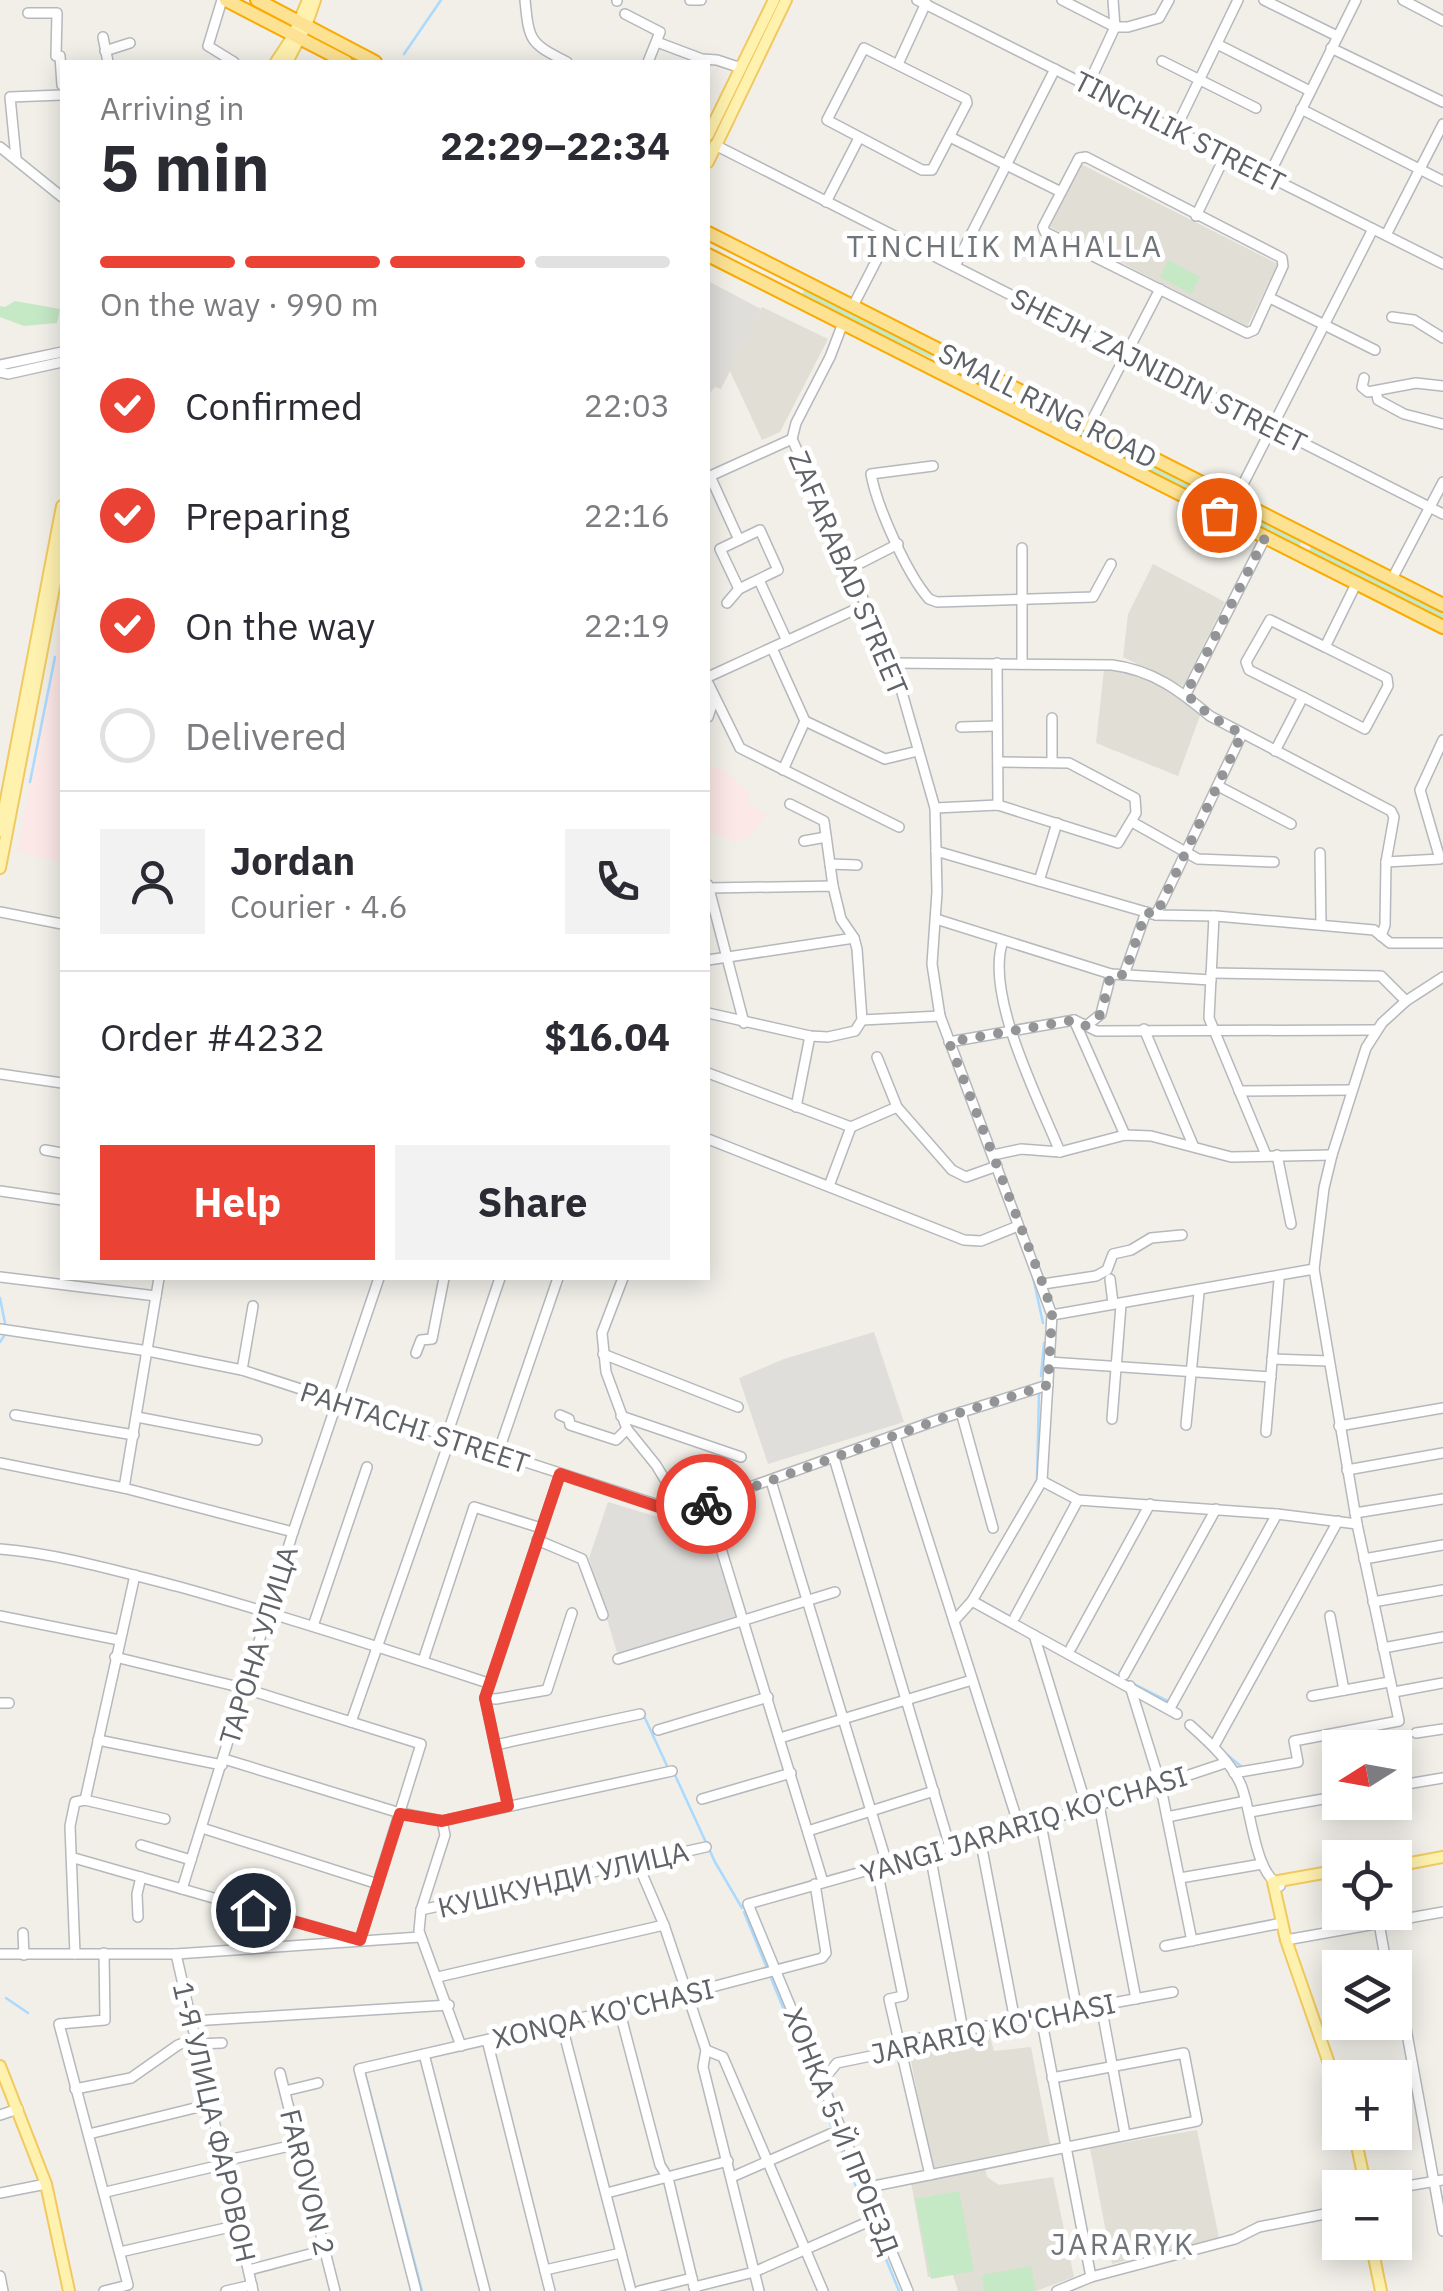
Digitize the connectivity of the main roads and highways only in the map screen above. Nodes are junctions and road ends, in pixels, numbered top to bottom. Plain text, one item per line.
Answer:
1 (224, 0) edge
2 (256, 0) edge
3 (311, 0) edge
4 (786, 0) edge
5 (771, 1) edge
6 (300, 31) junction
7 (278, 60) edge
8 (288, 60) edge
9 (343, 60) edge
10 (370, 60) edge
11 (711, 140) edge
12 (710, 233) edge
13 (710, 256) edge
14 (806, 283) junction
15 (797, 300) junction
16 (940, 350) junction
17 (930, 367) junction
18 (60, 517) edge
19 (1310, 538) junction
20 (60, 556) edge
21 (1300, 556) junction
22 (1443, 605) edge
23 (1443, 628) edge
24 (0, 832) edge
25 (0, 868) edge
26 (1443, 1855) edge
27 (1412, 1860) edge
28 (1322, 1876) edge
29 (1276, 1884) junction
30 (1288, 1940) junction
31 (1328, 2060) edge
32 (1333, 2060) edge
33 (0, 2066) edge
34 (0, 2080) edge
35 (15, 2110) junction
36 (1378, 2260) edge
37 (66, 2291) edge
38 (1384, 2291) edge

1 - 6 highway
2 - 6 highway
3 - 6 main road
4 - 11 main road
5 - 11 main road
6 - 7 main road
6 - 8 main road
6 - 9 highway
6 - 10 highway
12 - 14 highway, SMALL RING ROAD
13 - 15 highway, SMALL RING ROAD
14 - 15 highway
14 - 16 highway, SMALL RING ROAD
15 - 17 highway, SMALL RING ROAD
16 - 17 highway
16 - 19 highway, SMALL RING ROAD
17 - 21 highway, SMALL RING ROAD
18 - 24 main road
19 - 21 highway
19 - 22 highway, SMALL RING ROAD
20 - 25 main road
21 - 23 highway, SMALL RING ROAD
26 - 27 main road
28 - 29 main road
29 - 30 main road
29 - 30 main road
30 - 31 main road
30 - 32 main road
33 - 35 main road
34 - 35 main road
35 - 37 main road
36 - 38 main road

